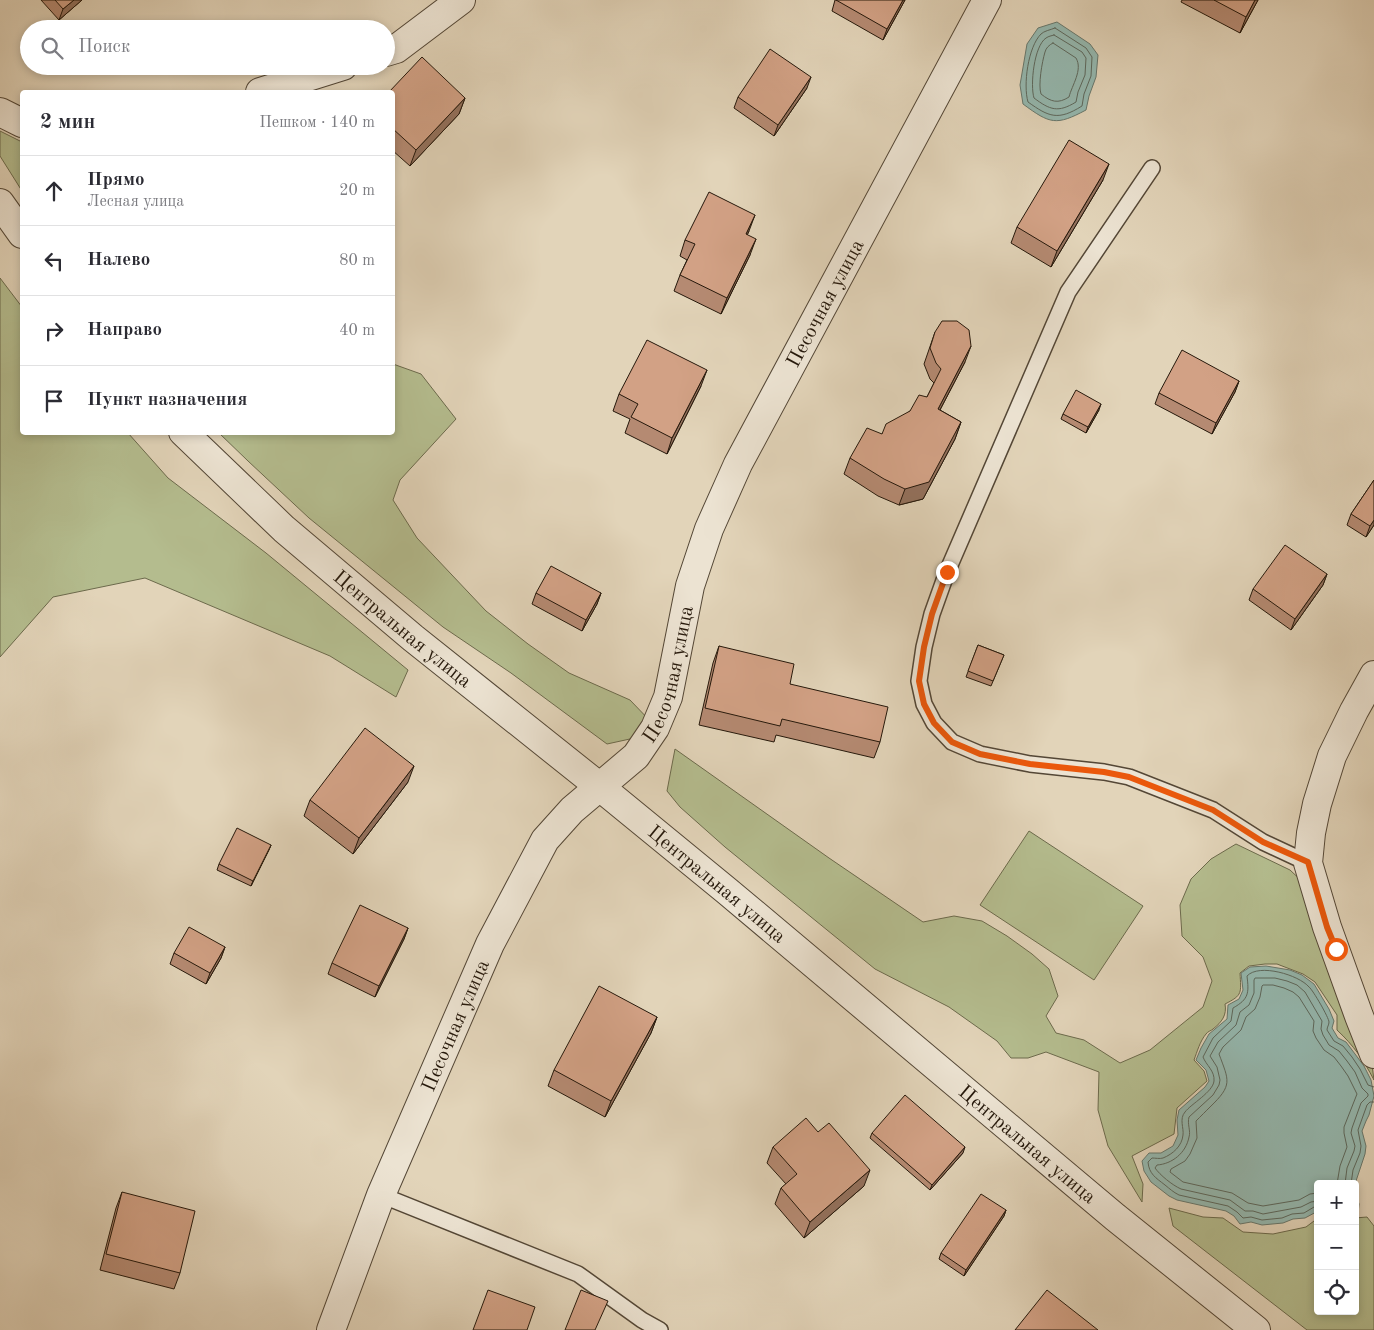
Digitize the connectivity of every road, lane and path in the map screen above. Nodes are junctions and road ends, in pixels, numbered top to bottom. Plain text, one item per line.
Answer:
1 (462, 0) edge
2 (987, 0) edge
3 (395, 49) edge
4 (314, 75) edge
5 (266, 90) edge
6 (0, 112) edge
7 (20, 122) edge
8 (1152, 168) dead end
9 (0, 203) edge
10 (20, 231) edge
11 (186, 435) edge
12 (1374, 675) edge
13 (600, 787) junction
14 (1308, 862) junction
15 (1374, 1054) edge
16 (381, 1195) junction
17 (331, 1330) edge
18 (660, 1330) edge
19 (1256, 1330) edge

1 - 3 street
2 - 13 street, Песочная улица
4 - 5 street
6 - 7 street
8 - 14 lane
9 - 10 street
11 - 13 street, Центральная улица
12 - 14 street
13 - 16 street, Песочная улица
13 - 19 street, Центральная улица
14 - 15 street
16 - 17 street, Песочная улица
16 - 18 lane

